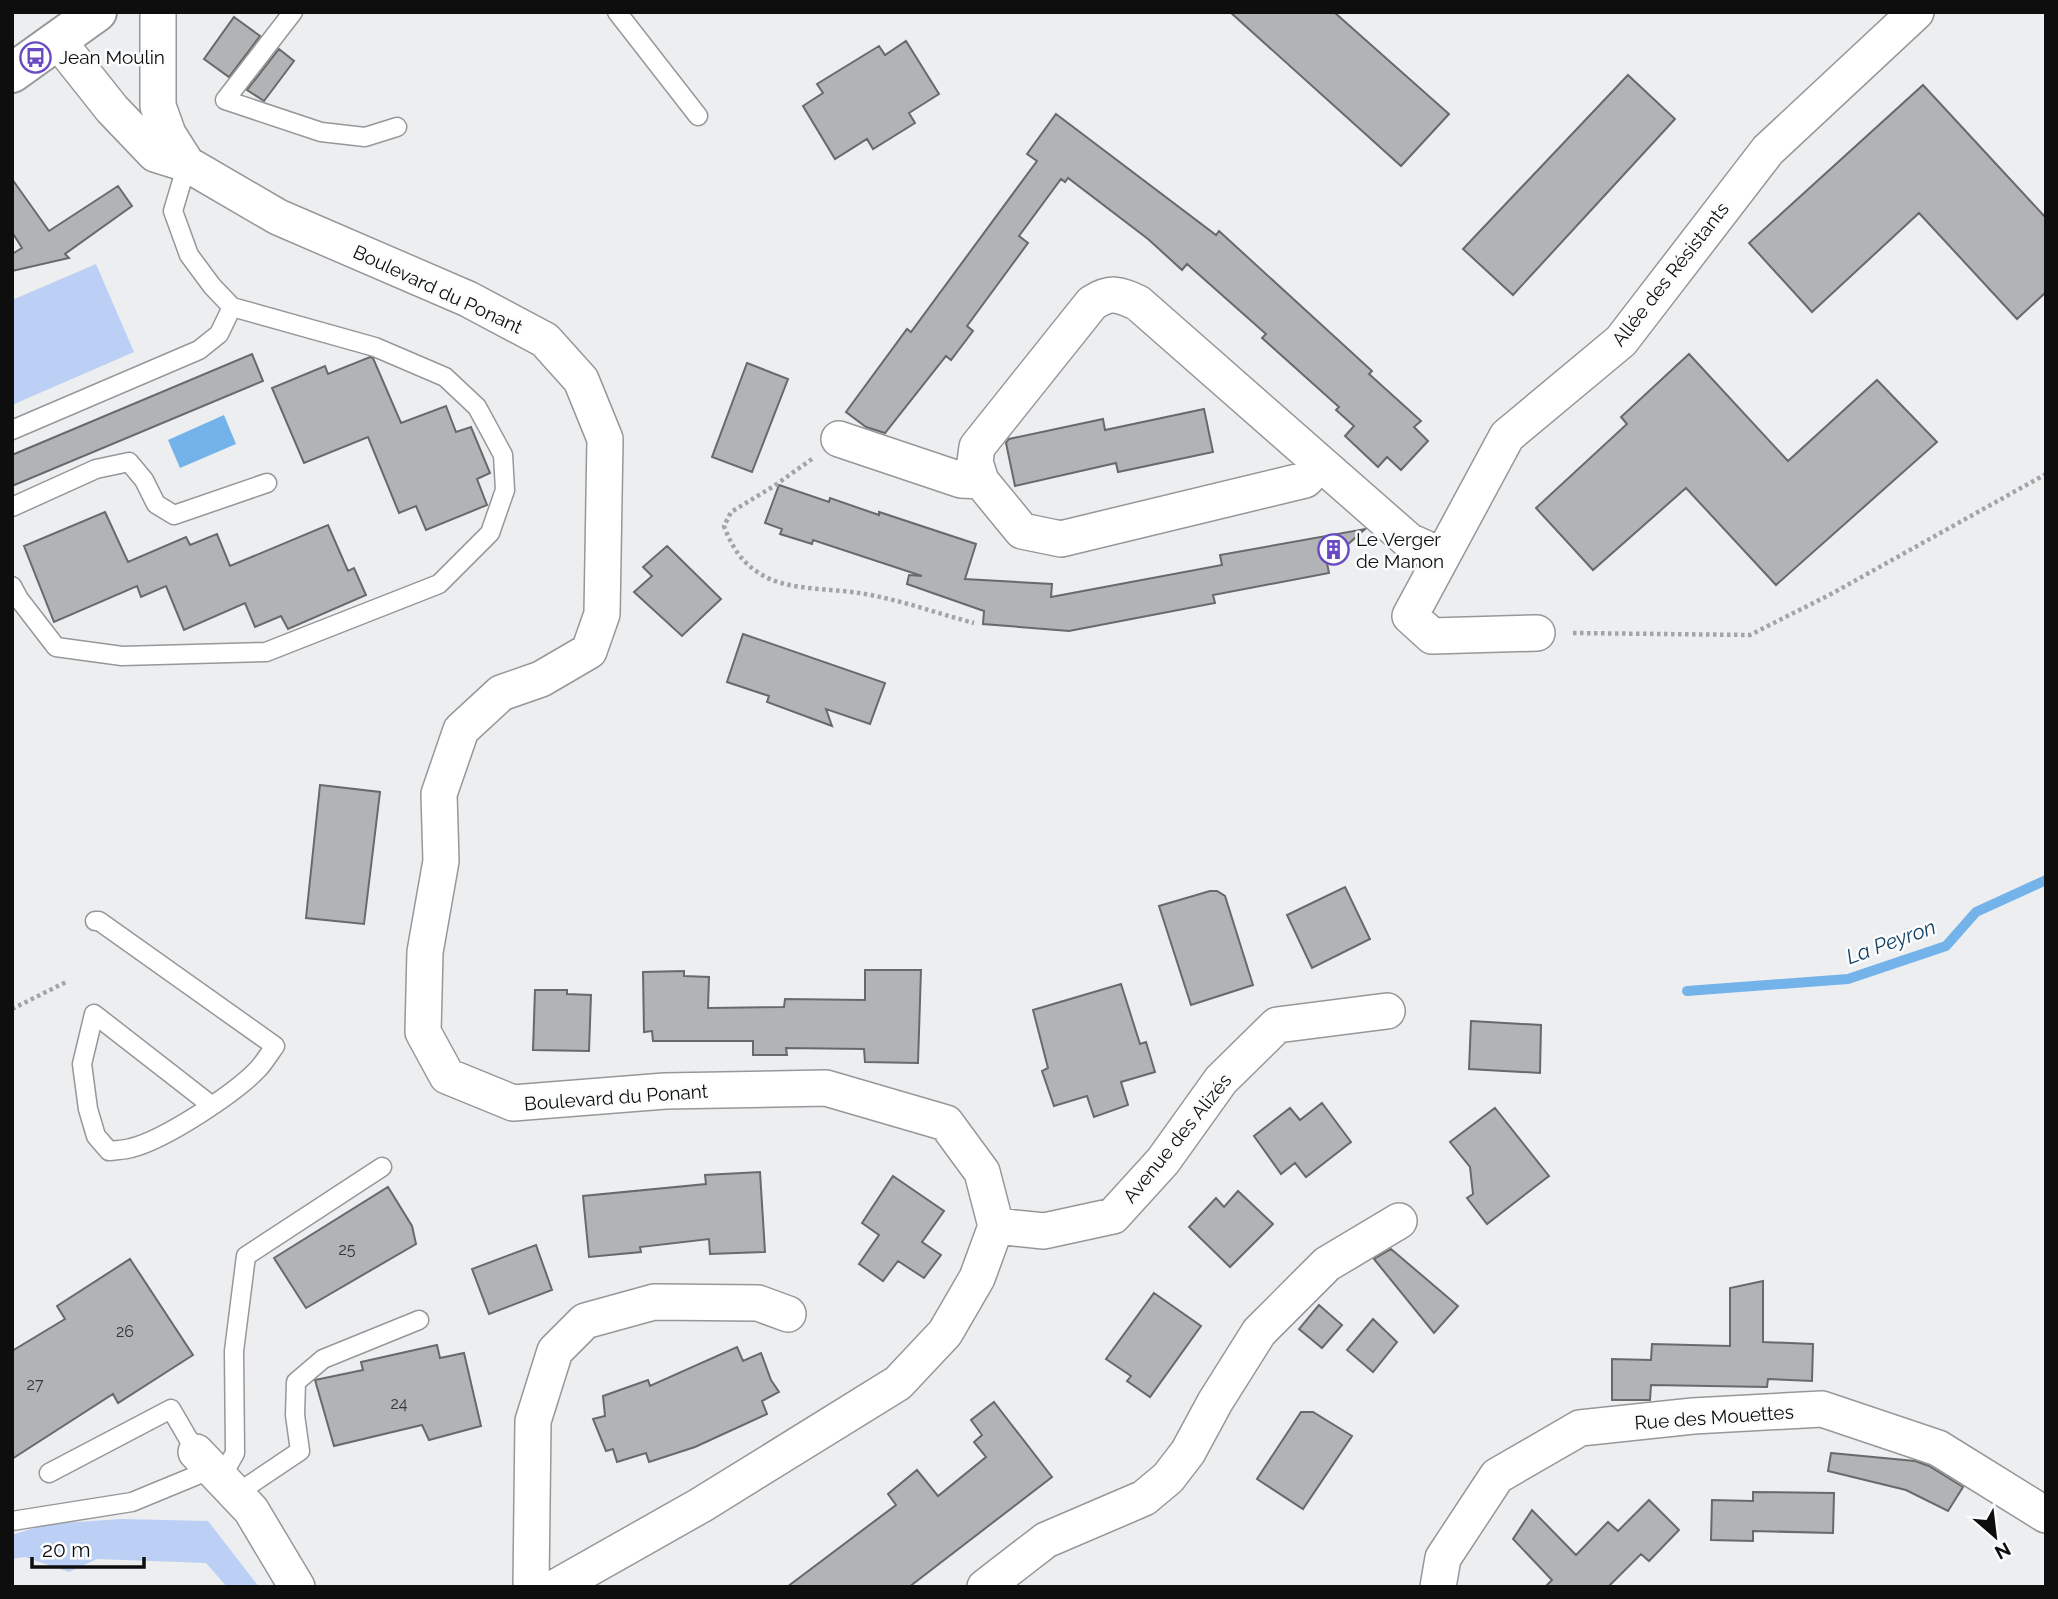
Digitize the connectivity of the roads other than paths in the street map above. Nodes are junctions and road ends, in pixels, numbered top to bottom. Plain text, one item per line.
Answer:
1 (97, 12) edge
2 (159, 12) edge
3 (293, 12) edge
4 (617, 12) edge
5 (1916, 12) edge
6 (58, 41) junction
7 (12, 73) edge
8 (157, 76) junction
9 (113, 108) junction
10 (698, 116) dead end
11 (397, 127) dead end
12 (187, 164) junction
13 (232, 307) junction
14 (12, 430) edge
15 (839, 439) road end
16 (1321, 464) junction
17 (981, 481) junction
18 (267, 483) dead end
19 (12, 507) edge
20 (1442, 556) junction
21 (12, 586) edge
22 (1537, 633) road end
23 (95, 920) dead end
24 (113, 931) junction
25 (109, 950) dead end
26 (1387, 1011) dead end
27 (211, 1105) junction
28 (382, 1167) dead end
29 (1399, 1221) dead end
30 (996, 1226) junction
31 (788, 1314) dead end
32 (419, 1320) dead end
33 (216, 1473) junction
34 (49, 1474) dead end
35 (2046, 1515) edge
36 (12, 1521) edge
37 (297, 1587) edge
38 (531, 1587) edge
39 (556, 1587) edge
40 (985, 1587) edge
41 (1438, 1587) edge

1 - 6 street
2 - 8 street, Boulevard du Ponant
3 - 11 lane
4 - 10 lane
5 - 20 street, Allée des Résistants
6 - 7 street
6 - 9 street, Boulevard du Ponant
8 - 9 street
8 - 12 street, Boulevard du Ponant
9 - 12 street, Boulevard du Ponant
12 - 13 lane
12 - 30 street, Boulevard du Ponant
13 - 14 lane
13 - 21 lane
15 - 17 street
16 - 17 street
16 - 17 street
16 - 20 street
18 - 19 lane
20 - 22 street, Allée des Résistants
23 - 24 lane
24 - 25 lane
24 - 27 lane
26 - 30 street, Avenue des Alizés
27 - 27 lane
28 - 33 lane
29 - 40 street
30 - 39 street
31 - 38 street
32 - 33 lane
33 - 34 lane
33 - 36 lane
33 - 37 street
35 - 41 street, Rue des Mouettes

